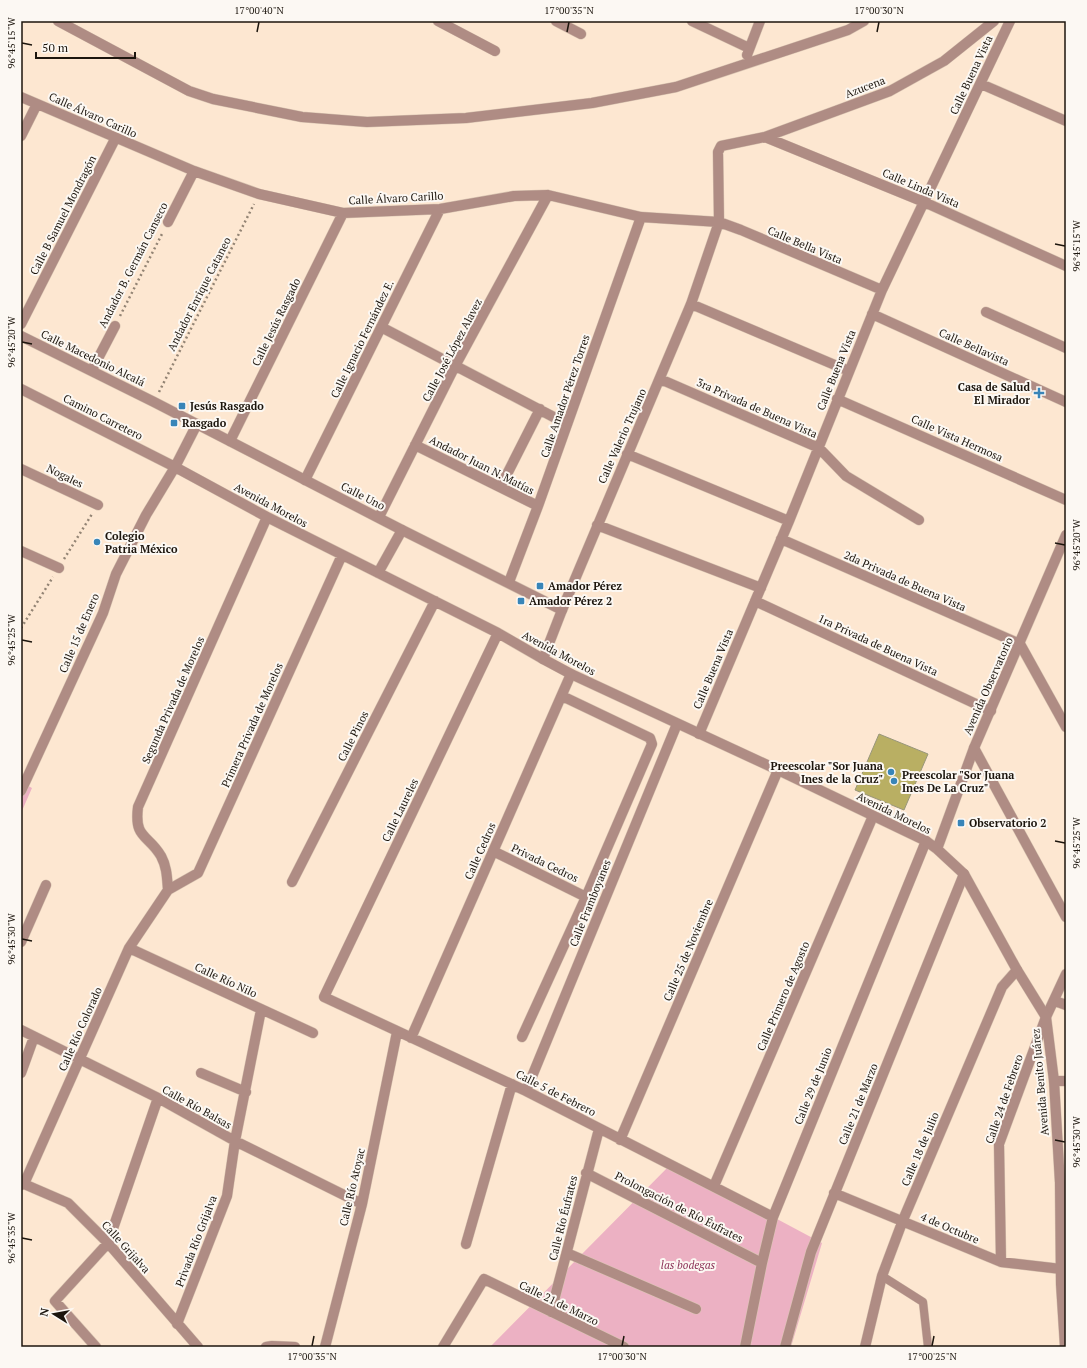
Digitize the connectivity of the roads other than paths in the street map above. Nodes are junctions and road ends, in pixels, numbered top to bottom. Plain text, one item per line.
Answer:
1 (58, 21) edge
2 (438, 21) edge
3 (556, 21) edge
4 (692, 21) edge
5 (760, 21) edge
6 (864, 21) edge
7 (994, 21) edge
8 (1010, 21) edge
9 (581, 34) dead end
10 (749, 48) junction
11 (495, 51) dead end
12 (743, 65) junction
13 (981, 84) junction
14 (21, 97) edge
15 (37, 104) junction
16 (1066, 121) edge
17 (21, 136) edge
18 (765, 137) junction
19 (115, 139) junction
20 (729, 145) joint
21 (194, 171) junction
22 (548, 195) junction
23 (924, 202) junction
24 (440, 209) junction
25 (343, 213) junction
26 (641, 216) junction
27 (168, 222) road end
28 (718, 222) junction
29 (1066, 266) edge
30 (882, 290) junction
31 (692, 304) junction
32 (986, 312) dead end
33 (872, 314) junction
34 (21, 324) edge
35 (116, 326) road end
36 (381, 327) junction
37 (21, 336) edge
38 (1066, 348) edge
39 (456, 366) junction
40 (92, 370) junction
41 (849, 371) junction
42 (660, 378) junction
43 (21, 389) edge
44 (837, 398) junction
45 (154, 402) joint
46 (1066, 402) edge
47 (540, 409) junction
48 (197, 424) junction
49 (567, 424) junction
50 (230, 441) junction
51 (415, 445) junction
52 (819, 448) junction
53 (627, 454) junction
54 (175, 467) junction
55 (21, 469) edge
56 (305, 480) junction
57 (501, 486) junction
58 (1066, 500) edge
59 (98, 506) dead end
60 (538, 506) junction
61 (267, 517) junction
62 (380, 517) junction
63 (919, 520) dead end
64 (789, 521) junction
65 (597, 525) junction
66 (402, 530) junction
67 (1066, 535) edge
68 (781, 539) junction
69 (21, 550) edge
70 (342, 555) junction
71 (59, 568) dead end
72 (378, 574) junction
73 (509, 582) junction
74 (761, 588) junction
75 (435, 601) junction
76 (756, 601) junction
77 (562, 610) junction
78 (498, 633) junction
79 (1020, 644) junction
80 (543, 659) junction
81 (571, 674) junction
82 (562, 696) junction
83 (991, 711) junction
84 (677, 724) junction
85 (1066, 727) edge
86 (699, 734) junction
87 (974, 748) junction
88 (778, 770) junction
89 (21, 791) edge
90 (873, 816) junction
91 (926, 841) junction
92 (937, 849) junction
93 (493, 852) junction
94 (964, 874) junction
95 (292, 882) dead end
96 (46, 885) dead end
97 (168, 890) junction
98 (586, 897) junction
99 (1066, 917) edge
100 (21, 942) edge
101 (129, 948) junction
102 (1017, 970) junction
103 (1066, 974) edge
104 (324, 997) joint
105 (1055, 1001) junction
106 (1066, 1005) edge
107 (261, 1010) junction
108 (1046, 1017) junction
109 (21, 1030) edge
110 (397, 1032) junction
111 (314, 1033) dead end
112 (34, 1037) junction
113 (522, 1037) dead end
114 (411, 1038) junction
115 (80, 1060) junction
116 (21, 1073) edge
117 (201, 1073) dead end
118 (1054, 1081) junction
119 (1066, 1081) edge
120 (512, 1084) junction
121 (526, 1091) junction
122 (246, 1092) junction
123 (158, 1098) junction
124 (599, 1129) junction
125 (620, 1140) junction
126 (235, 1141) junction
127 (586, 1173) junction
128 (1063, 1183) edge
129 (23, 1185) edge
130 (714, 1186) junction
131 (834, 1192) junction
132 (362, 1204) junction
133 (774, 1217) junction
134 (903, 1220) junction
135 (108, 1243) junction
136 (466, 1244) dead end
137 (567, 1252) junction
138 (1001, 1262) junction
139 (762, 1263) junction
140 (1061, 1269) junction
141 (882, 1276) junction
142 (1064, 1284) edge
143 (696, 1309) dead end
144 (551, 1312) junction
145 (177, 1324) junction
146 (96, 1347) edge
147 (198, 1347) edge
148 (266, 1347) edge
149 (295, 1347) edge
150 (325, 1347) edge
151 (443, 1347) edge
152 (624, 1347) edge
153 (745, 1347) edge
154 (785, 1347) edge
155 (865, 1347) edge
156 (928, 1347) edge
157 (1065, 1347) edge

1 - 12 street
2 - 11 street
3 - 9 street
4 - 10 street
5 - 10 street
6 - 12 street
7 - 18 street, Azucena
8 - 13 street, Calle Buena Vista
10 - 12 street
13 - 16 street
13 - 23 street, Calle Buena Vista
14 - 15 street, Calle Álvaro Carillo
15 - 17 street
15 - 19 street, Calle Álvaro Carillo
18 - 20 street, Azucena
18 - 23 street, Calle Linda Vista
19 - 21 street, Calle Álvaro Carillo
19 - 34 street, Calle B Samuel Mondragón
20 - 28 street, Calle Valerio Trujano
21 - 25 street, Calle Álvaro Carillo
21 - 27 street, Andador B. Germán Canseco
22 - 24 street, Calle Álvaro Carillo
22 - 26 street, Calle Álvaro Carillo
22 - 39 street, Calle José López Alavez
23 - 29 street, Calle Linda Vista
23 - 30 street, Calle Buena Vista
24 - 25 street, Calle Álvaro Carillo
24 - 36 street, Calle Ignacio Fernández E.
25 - 50 street, Calle Jesús Rasgado
26 - 28 street, Calle Álvaro Carillo
26 - 49 street, Calle Amador Pérez Torres
28 - 30 street, Calle Bella Vista
28 - 31 street, Calle Valerio Trujano
30 - 33 street, Calle Buena Vista
31 - 41 street
31 - 42 street, Calle Valerio Trujano
32 - 38 street
33 - 41 street, Calle Buena Vista
33 - 46 street, Calle Bellavista
35 - 40 street, Andador B. Germán Canseco
36 - 39 street
36 - 56 street, Calle Ignacio Fernández E.
37 - 40 street, Calle Macedonio Alcalá
39 - 47 street
39 - 51 street, Calle José López Alavez
40 - 45 street, Calle Macedonio Alcalá
41 - 44 street, Calle Buena Vista
42 - 52 street, 3ra Privada de Buena Vista
42 - 53 street, Calle Valerio Trujano
43 - 54 street, Camino Carretero
44 - 52 street, Calle Buena Vista
44 - 58 street, Calle Vista Hermosa
45 - 48 street, Calle Uno
47 - 49 street
47 - 57 street
48 - 50 street, Calle Uno
48 - 54 street, Calle 15 de Enero
49 - 60 street, Calle Amador Pérez Torres
50 - 56 street, Calle Uno
51 - 57 street, Andador Juan N. Matías
51 - 62 street, Calle José López Alavez
52 - 63 street, 3ra Privada de Buena Vista
52 - 64 street, Calle Buena Vista
53 - 64 street
53 - 65 street, Calle Valerio Trujano
54 - 61 street, Avenida Morelos
54 - 89 street, Calle 15 de Enero
55 - 59 street, Nogales
56 - 62 street, Calle Uno
57 - 60 street, Andador Juan N. Matías
60 - 73 street, Calle Amador Pérez Torres
61 - 70 street, Avenida Morelos
61 - 97 street, Segunda Privada de Morelos
62 - 66 street, Calle Uno
64 - 68 street, Calle Buena Vista
65 - 74 street
65 - 77 street, Calle Valerio Trujano
66 - 72 street
66 - 73 street, Calle Uno
67 - 79 street, Avenida Observatorio
68 - 74 street, Calle Buena Vista
68 - 79 street, 2da Privada de Buena Vista
69 - 71 street
70 - 72 street, Avenida Morelos
70 - 97 street, Primera Privada de Morelos
72 - 75 street, Avenida Morelos
73 - 77 street, Calle Uno
74 - 76 street, Calle Buena Vista
75 - 78 street, Avenida Morelos
75 - 95 street, Calle Pinos
76 - 83 street, 1ra Privada de Buena Vista
76 - 86 street, Calle Buena Vista
77 - 80 street, Calle Valerio Trujano
78 - 80 street, Avenida Morelos
78 - 104 street, Calle Laureles
79 - 83 street, Avenida Observatorio
79 - 85 street
80 - 81 street, Avenida Morelos
81 - 82 street, Calle Cedros
81 - 84 street, Avenida Morelos
82 - 93 street, Calle Cedros
82 - 98 street
83 - 87 street, Avenida Observatorio
84 - 86 street, Avenida Morelos
84 - 121 street, Calle Framboyanes
86 - 88 street, Avenida Morelos
87 - 92 street, Avenida Observatorio
87 - 99 street
88 - 90 street, Avenida Morelos
88 - 125 street, Calle 25 de Noviembre
90 - 91 street, Avenida Morelos
90 - 130 street, Calle Primero de Agosto
91 - 92 street, Avenida Morelos
91 - 133 street, Calle 29 de Junio
92 - 94 street, Avenida Benito Juárez
93 - 98 street, Privada Cedros
93 - 114 street, Calle Cedros
94 - 102 street, Avenida Benito Juárez
94 - 131 street, Calle 21 de Marzo
96 - 100 street
97 - 101 street, Calle Río Colorado
98 - 113 street
101 - 107 street, Calle Río Nilo
101 - 115 street, Calle Río Colorado
102 - 108 street, Avenida Benito Juárez
102 - 134 street, Calle 18 de Julio
103 - 105 street, Calle 24 de Febrero
104 - 110 street, Calle 5 de Febrero
105 - 106 street
105 - 108 street, Calle 24 de Febrero
107 - 111 street, Calle Río Nilo
107 - 122 street, Privada Río Grijalva
108 - 118 street, Avenida Benito Juárez
108 - 138 street, Calle 24 de Febrero
109 - 112 street, Calle Río Balsas
110 - 114 street, Calle 5 de Febrero
110 - 132 street, Calle Río Atoyac
112 - 115 street, Calle Río Balsas
112 - 116 street
114 - 120 street, Calle 5 de Febrero
115 - 123 street, Calle Río Balsas
115 - 129 street, Calle Río Colorado
117 - 122 street
118 - 119 street
118 - 128 street, Avenida Benito Juárez
120 - 121 street, Calle 5 de Febrero
120 - 136 street
121 - 124 street, Calle 5 de Febrero
122 - 126 street, Privada Río Grijalva
123 - 126 street, Calle Río Balsas
123 - 135 street
124 - 125 street, Calle 5 de Febrero
124 - 127 street, Calle Río Éufrates
125 - 130 street, Calle 5 de Febrero
126 - 132 street, Calle Río Balsas
126 - 145 street, Privada Río Grijalva
127 - 137 street, Calle Río Éufrates
127 - 139 street, Prolongación de Río Éufrates
128 - 140 street, Avenida Benito Juárez
129 - 135 street, Calle Grijalva
130 - 133 street, Calle 5 de Febrero
131 - 134 street, 4 de Octubre
131 - 154 street, Calle 21 de Marzo
132 - 150 street, Calle Río Atoyac
133 - 139 street, Calle 29 de Junio
134 - 138 street, 4 de Octubre
134 - 141 street, Calle 18 de Julio
135 - 145 street, Calle Grijalva
135 - 146 street
137 - 143 street
137 - 144 street, Calle Río Éufrates
138 - 140 street, 4 de Octubre
139 - 153 street, Calle 29 de Junio
140 - 142 street, Avenida Benito Juárez
141 - 155 street, Calle 18 de Julio
141 - 156 street
142 - 157 street, Avenida Benito Juárez
144 - 151 street, Calle 21 de Marzo
144 - 152 street, Calle 21 de Marzo
145 - 147 street, Calle Grijalva
148 - 149 street

